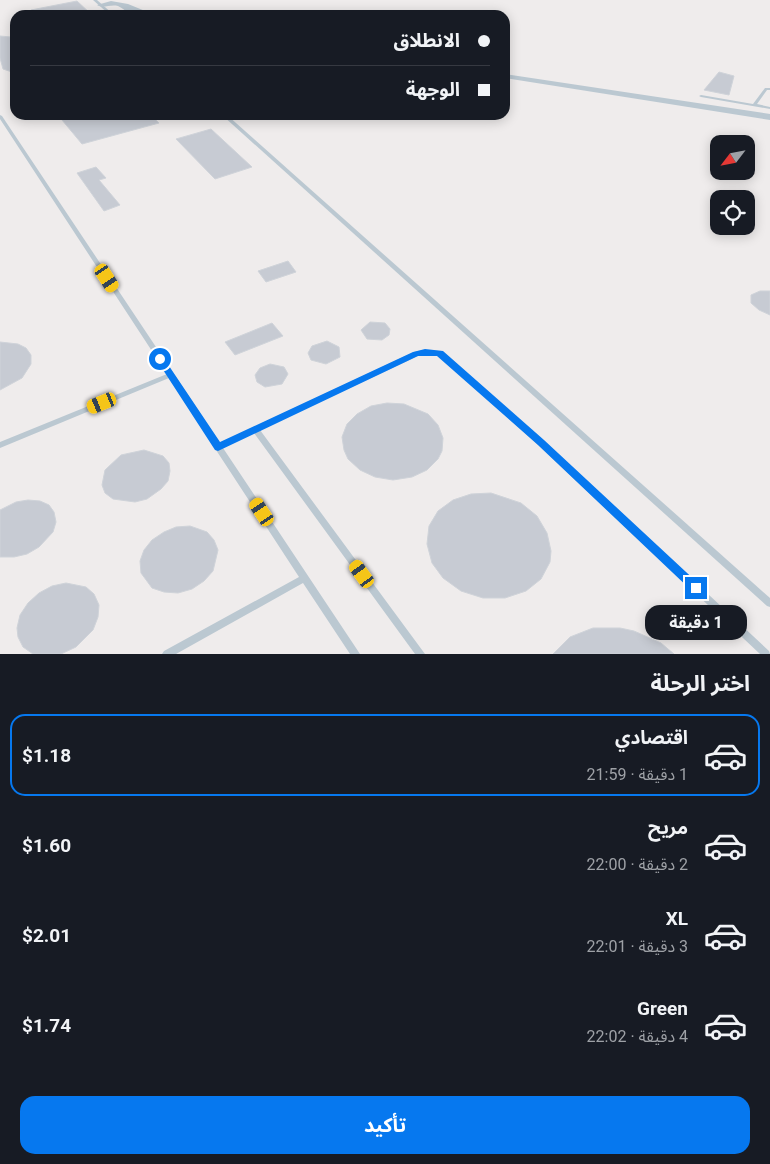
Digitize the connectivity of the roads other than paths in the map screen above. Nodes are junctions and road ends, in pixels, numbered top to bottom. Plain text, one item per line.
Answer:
1 (98, 2) edge
2 (119, 3) junction
3 (128, 10) edge
4 (138, 10) edge
5 (510, 77) edge
6 (770, 89) edge
7 (701, 96) dead end
8 (754, 106) junction
9 (770, 108) edge
10 (0, 116) edge
11 (770, 117) edge
12 (230, 120) edge
13 (171, 375) junction
14 (256, 430) junction
15 (0, 445) edge
16 (218, 447) junction
17 (305, 578) junction
18 (770, 603) edge
19 (167, 654) edge
20 (355, 654) edge
21 (420, 654) edge
22 (766, 654) edge

1 - 2 street
2 - 3 street
2 - 4 street
5 - 11 street
6 - 8 lane
7 - 8 lane
8 - 9 lane
10 - 13 lane
12 - 18 lane
13 - 15 lane
13 - 16 lane
14 - 16 lane
14 - 21 lane
14 - 22 lane
16 - 17 lane
17 - 19 lane
17 - 20 lane

